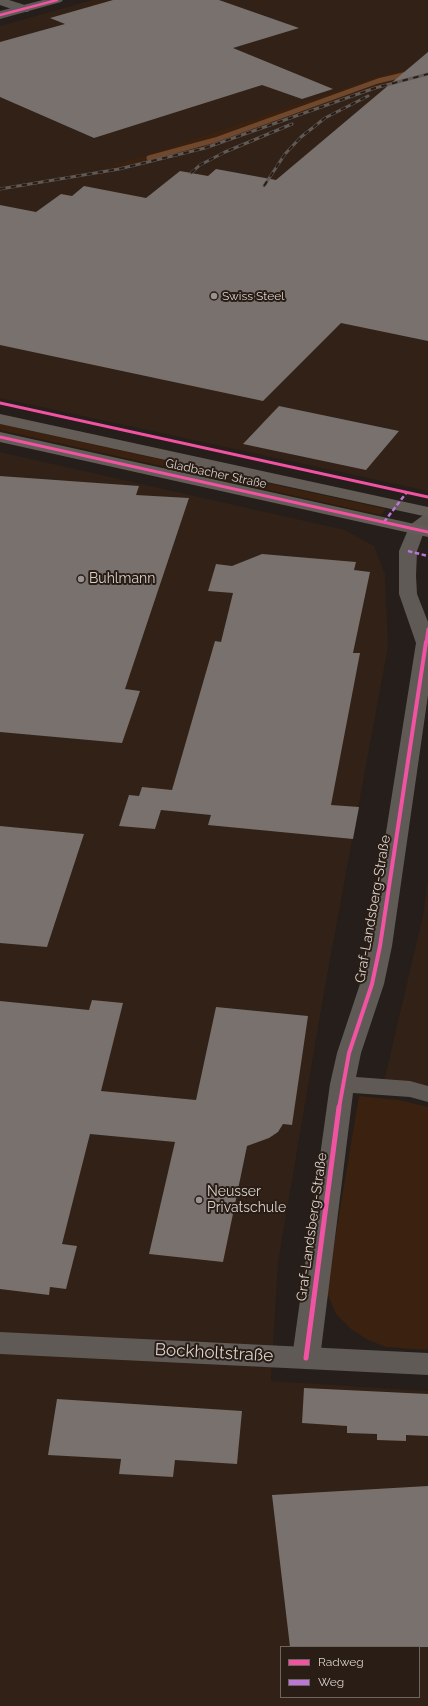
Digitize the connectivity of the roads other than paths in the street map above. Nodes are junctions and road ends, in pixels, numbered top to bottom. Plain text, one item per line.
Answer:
1 (57, 0) edge
2 (0, 1) edge
3 (24, 9) junction
4 (0, 15) edge
5 (0, 419) edge
6 (0, 437) edge
7 (428, 512) edge
8 (424, 527) edge
9 (427, 636) edge
10 (342, 1084) junction
11 (428, 1094) edge
12 (0, 1343) edge
13 (306, 1358) junction
14 (428, 1364) edge

1 - 3 street
2 - 3 street
3 - 4 street
5 - 7 main road, Gladbacher Straße
6 - 8 main road, Gladbacher Straße
8 - 9 street, Graf-Landsberg-Straße
9 - 10 street, Graf-Landsberg-Straße
10 - 11 street
10 - 13 street, Graf-Landsberg-Straße
12 - 13 street, Bockholtstraße
13 - 14 street, Bockholtstraße

